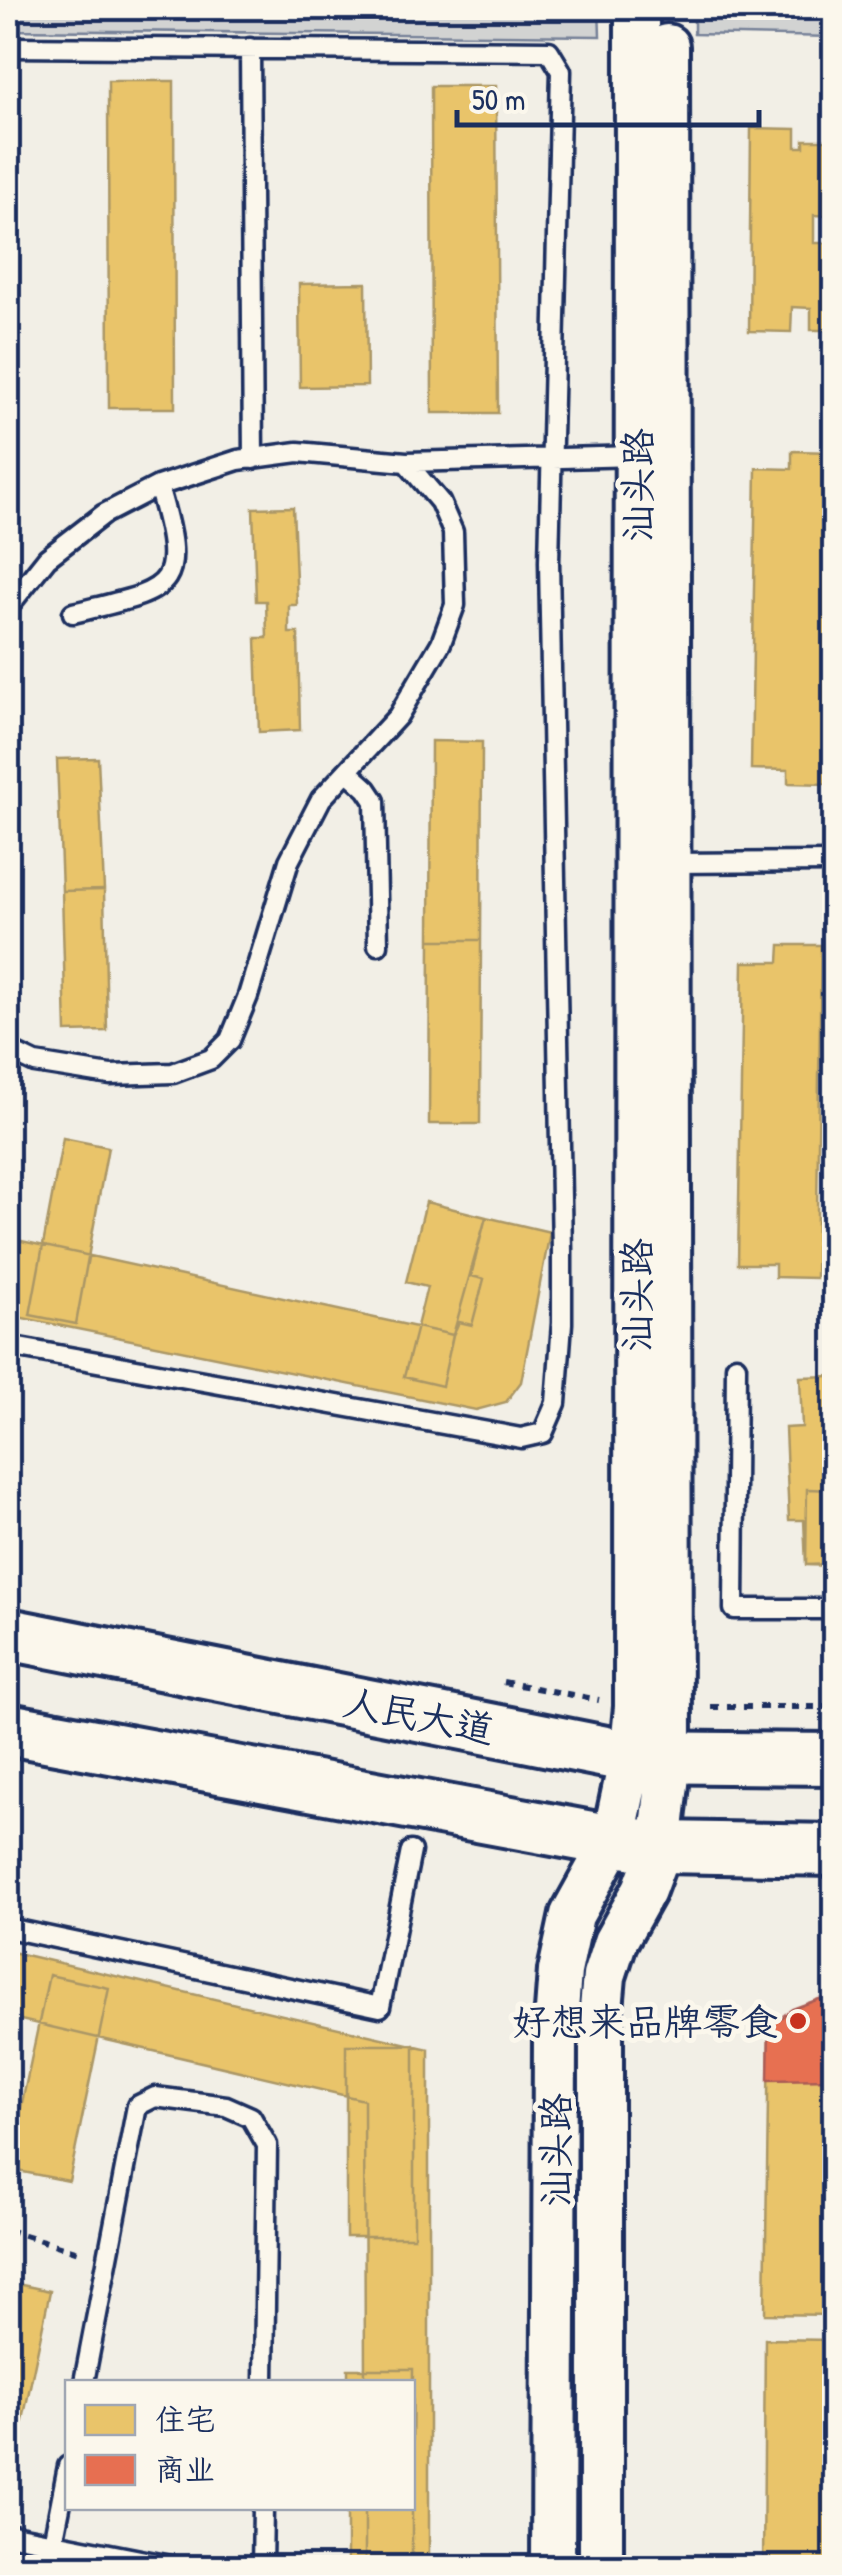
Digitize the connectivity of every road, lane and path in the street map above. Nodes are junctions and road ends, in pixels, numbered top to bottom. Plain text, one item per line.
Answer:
1 (637, 8) edge
2 (666, 8) edge
3 (8, 47) edge
4 (250, 48) junction
5 (652, 456) junction
6 (253, 458) junction
7 (552, 458) junction
8 (406, 462) junction
9 (158, 486) junction
10 (8, 607) edge
11 (73, 613) dead end
12 (347, 771) junction
13 (834, 862) edge
14 (668, 863) junction
15 (378, 946) dead end
16 (8, 1050) edge
17 (8, 1346) edge
18 (736, 1366) dead end
19 (834, 1609) edge
20 (8, 1634) edge
21 (499, 1681) dead end
22 (653, 1707) junction
23 (834, 1707) edge
24 (8, 1729) edge
25 (650, 1757) junction
26 (834, 1758) edge
27 (636, 1844) junction
28 (834, 1850) edge
29 (411, 1851) dead end
30 (8, 1928) edge
31 (8, 2230) edge
32 (107, 2262) junction
33 (84, 2380) edge
34 (264, 2380) edge
35 (65, 2481) edge
36 (263, 2510) edge
37 (8, 2534) edge
38 (53, 2543) junction
39 (181, 2568) edge
40 (262, 2568) edge
41 (553, 2568) edge
42 (601, 2568) edge

1 - 5 street, 汕头路
2 - 5 street, 汕头路
3 - 4 lane
4 - 6 lane
4 - 7 lane
5 - 7 lane
5 - 14 street, 汕头路
5 - 22 street, 汕头路
6 - 8 lane
6 - 9 lane
7 - 8 lane
7 - 17 lane
8 - 12 lane
9 - 10 lane
9 - 11 lane
12 - 15 lane
12 - 16 lane
13 - 14 lane
14 - 22 street, 汕头路
18 - 19 lane
20 - 25 main road, 人民大道
21 - 22 path
22 - 23 path
22 - 25 street, 汕头路
24 - 27 main road
25 - 26 main road, 人民大道
25 - 27 street, 汕头路
27 - 28 main road
27 - 41 street, 汕头路
27 - 42 street, 汕头路
29 - 30 lane
31 - 32 path
32 - 33 lane
32 - 34 lane
35 - 38 lane
36 - 40 lane
37 - 38 lane
38 - 39 lane

